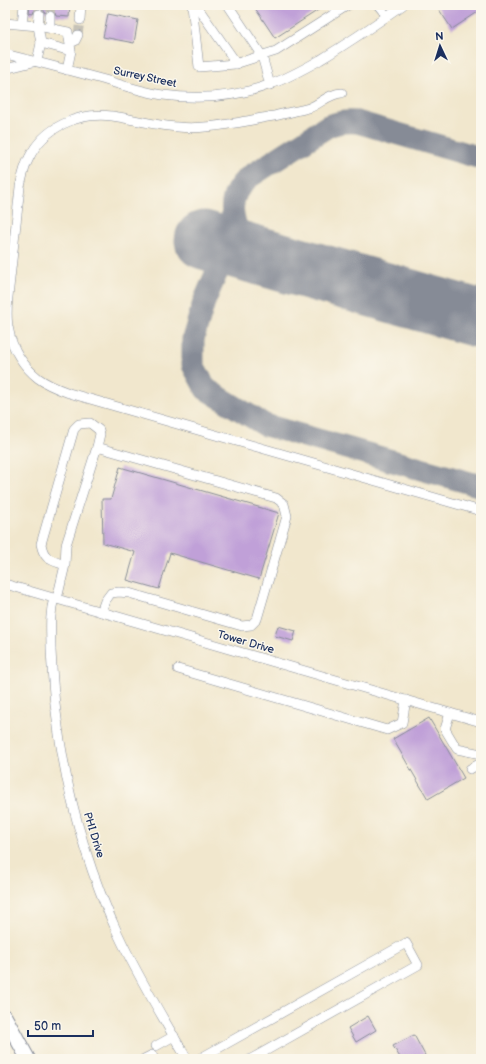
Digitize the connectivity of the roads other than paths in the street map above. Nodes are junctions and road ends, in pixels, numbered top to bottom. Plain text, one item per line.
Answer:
1 (24, 5) edge
2 (81, 5) edge
3 (192, 5) edge
4 (196, 5) edge
5 (228, 5) edge
6 (348, 5) edge
7 (378, 5) edge
8 (404, 5) edge
9 (39, 14) tunnel mouth
10 (50, 16) tunnel mouth
11 (387, 16) junction
12 (80, 20) tunnel mouth
13 (5, 23) edge
14 (22, 24) junction
15 (38, 26) junction
16 (50, 28) junction
17 (78, 35) tunnel mouth
18 (41, 43) junction
19 (70, 47) junction
20 (5, 54) edge
21 (262, 56) junction
22 (37, 61) junction
23 (237, 64) junction
24 (5, 69) edge
25 (67, 70) junction
26 (270, 85) junction
27 (342, 93) dead end
28 (97, 447) junction
29 (481, 511) edge
30 (66, 564) junction
31 (5, 584) edge
32 (56, 599) junction
33 (102, 612) junction
34 (178, 669) dead end
35 (406, 700) junction
36 (450, 713) junction
37 (481, 722) edge
38 (481, 754) edge
39 (481, 763) edge
40 (470, 769) dead end
41 (5, 1017) edge
42 (174, 1036) junction
43 (156, 1046) dead end
44 (216, 1055) edge
45 (28, 1059) edge
46 (144, 1059) edge
47 (154, 1059) edge
48 (187, 1059) edge
49 (200, 1059) edge
50 (251, 1059) edge

1 - 14 street
2 - 12 street
3 - 23 street
4 - 23 street
5 - 21 street
6 - 21 street
7 - 11 street
8 - 11 street, Surrey Street
9 - 15 street
10 - 16 street
11 - 26 street, Surrey Street
13 - 14 street
14 - 15 street
15 - 16 street
15 - 18 street
16 - 19 street
17 - 19 street
18 - 19 street
18 - 22 street
19 - 25 street
20 - 22 street, Surrey Street
21 - 23 street
21 - 26 street
22 - 24 street
22 - 25 street, Surrey Street
25 - 26 street, Surrey Street
27 - 29 street
28 - 30 street, PHI Drive
28 - 30 street, PHI Drive
28 - 33 street
30 - 32 street, PHI Drive
31 - 32 street, Tower Drive
32 - 33 street, Tower Drive
32 - 42 street, PHI Drive
33 - 35 street, Tower Drive
34 - 35 street
35 - 36 street, Tower Drive
36 - 37 street, Tower Drive
36 - 38 street
39 - 40 street
41 - 45 highway
42 - 43 street
42 - 48 street, PHI Drive
44 - 49 street
44 - 50 street
46 - 47 street

